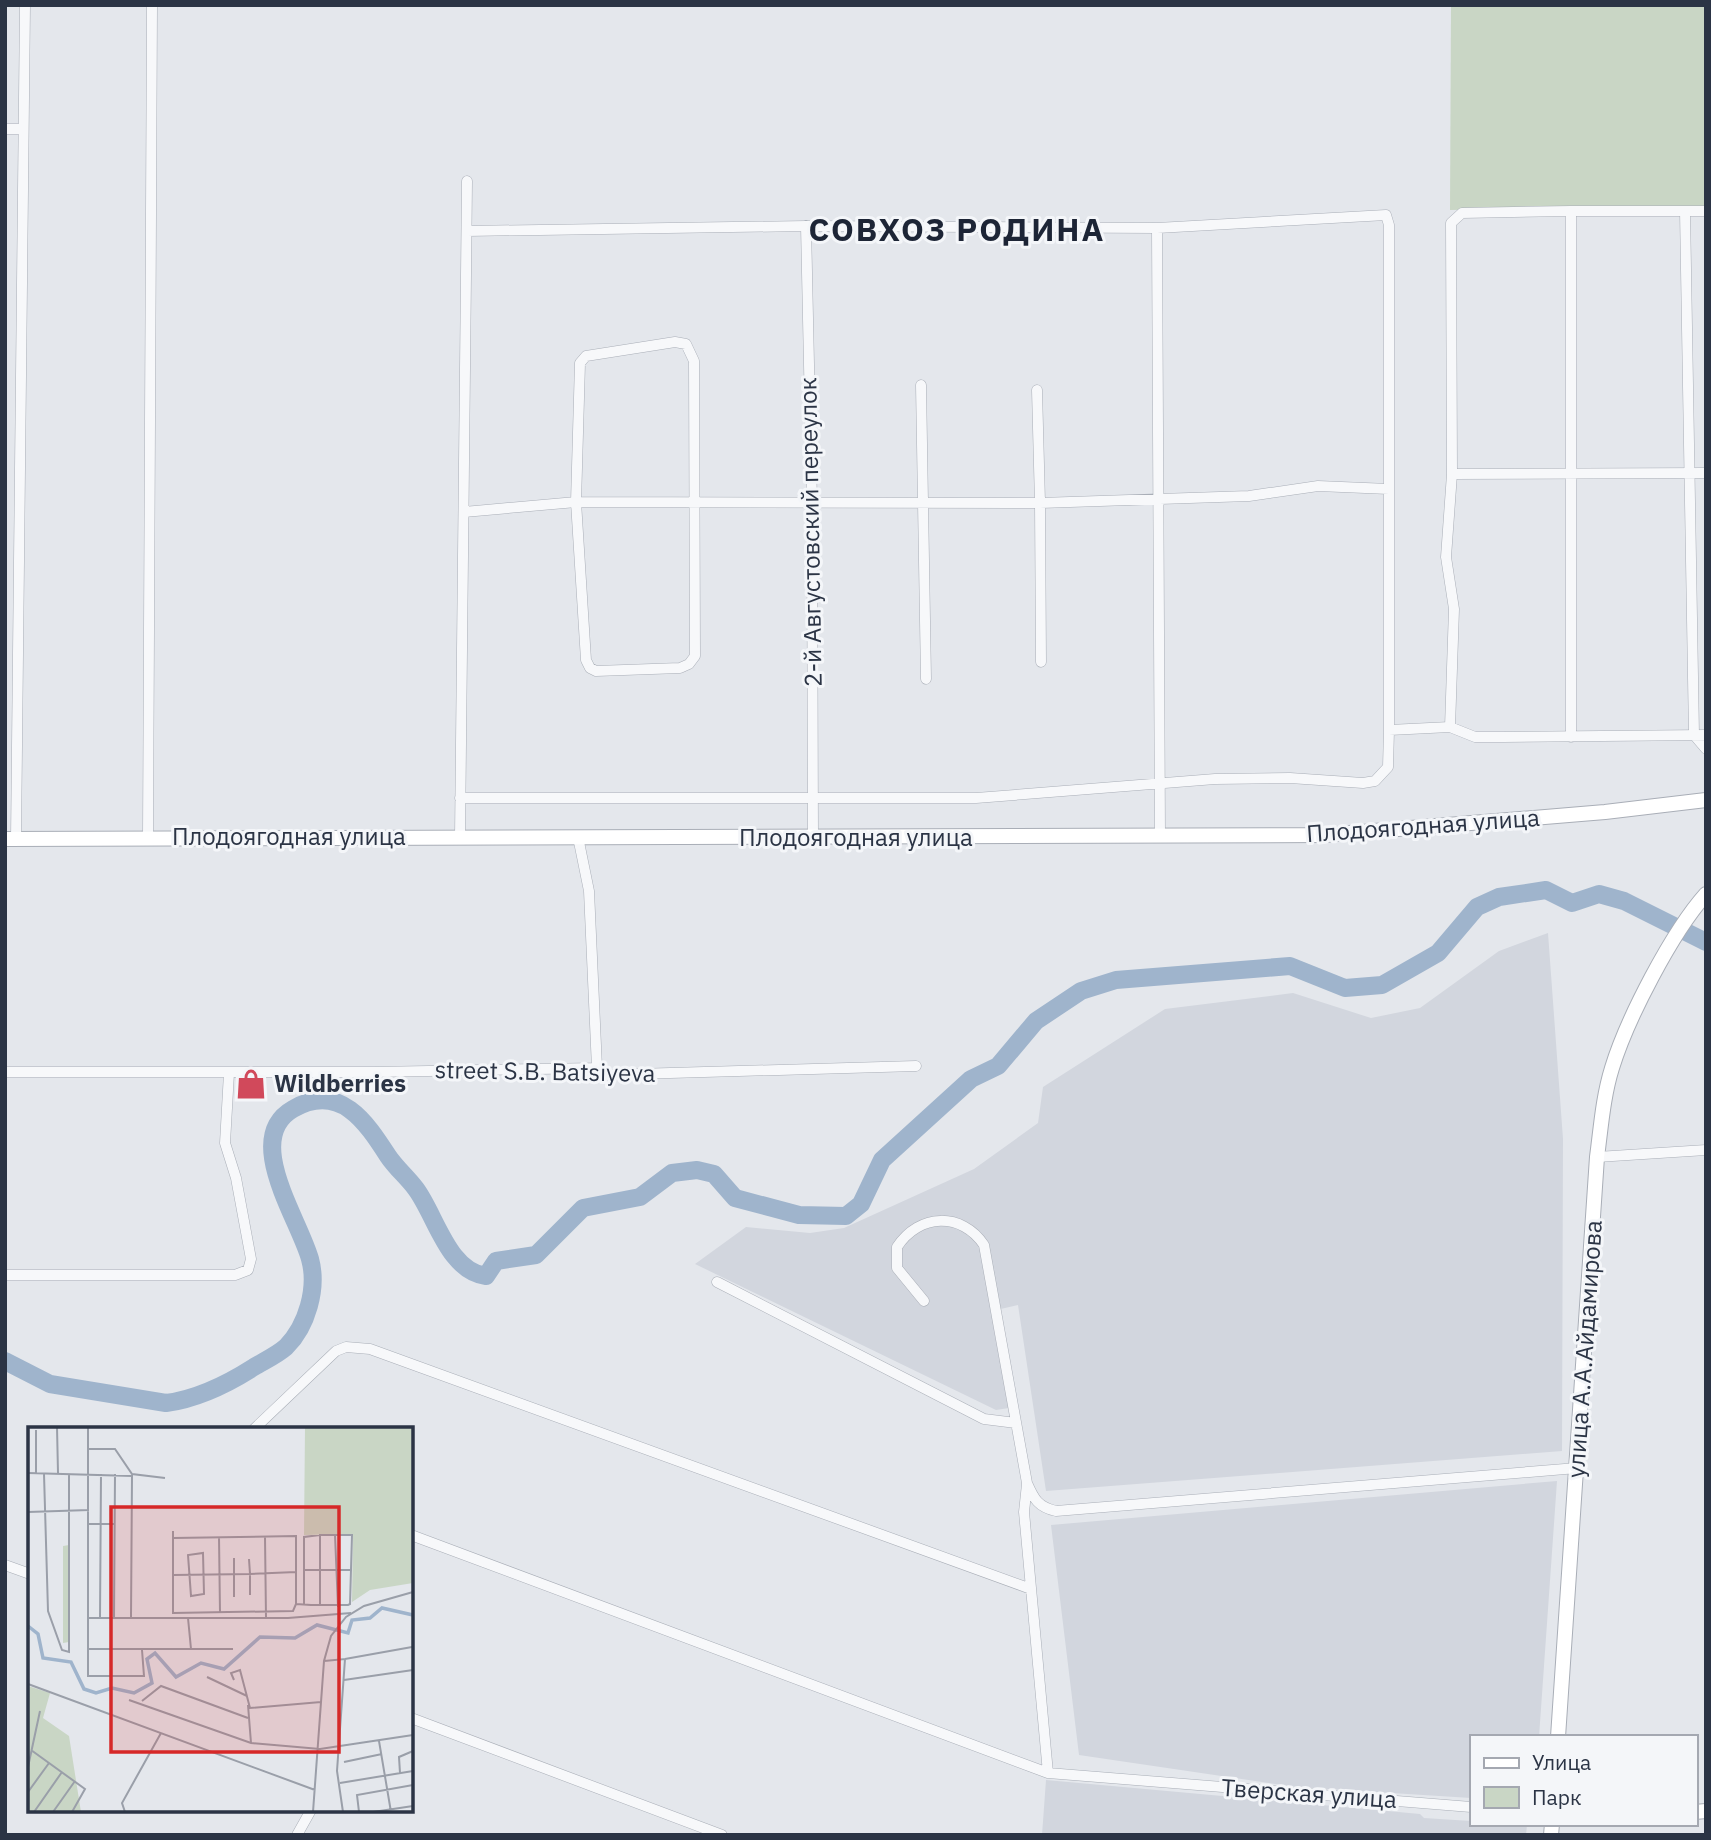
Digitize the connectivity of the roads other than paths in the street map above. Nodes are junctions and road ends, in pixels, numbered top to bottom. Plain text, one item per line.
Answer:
1 (25, 5) edge
2 (152, 5) edge
3 (5, 129) edge
4 (23, 129) junction
5 (467, 181) dead end
6 (1571, 211) junction
7 (1685, 211) junction
8 (1706, 211) edge
9 (806, 226) junction
10 (1157, 228) junction
11 (467, 231) junction
12 (921, 385) dead end
13 (1037, 390) dead end
14 (1571, 473) junction
15 (1706, 473) edge
16 (1452, 474) junction
17 (1689, 474) junction
18 (1389, 489) junction
19 (1158, 498) junction
20 (576, 502) junction
21 (694, 502) junction
22 (812, 503) junction
23 (925, 503) junction
24 (1040, 503) junction
25 (464, 512) junction
26 (1041, 662) dead end
27 (926, 679) dead end
28 (1450, 727) junction
29 (1389, 730) junction
30 (1694, 735) junction
31 (1706, 735) edge
32 (1571, 737) junction
33 (1706, 749) edge
34 (1160, 783) junction
35 (815, 796) junction
36 (460, 798) junction
37 (1706, 800) edge
38 (1160, 836) junction
39 (460, 837) junction
40 (578, 837) junction
41 (149, 838) junction
42 (813, 838) junction
43 (11, 839) edge
44 (1704, 896) edge
45 (916, 1066) dead end
46 (597, 1068) junction
47 (5, 1072) edge
48 (229, 1073) junction
49 (1706, 1150) edge
50 (1597, 1157) junction
51 (5, 1275) edge
52 (717, 1282) dead end
53 (923, 1301) dead end
54 (1016, 1423) junction
55 (256, 1427) edge
56 (1577, 1468) junction
57 (1027, 1483) junction
58 (413, 1536) edge
59 (5, 1565) edge
60 (28, 1573) edge
61 (1031, 1589) junction
62 (413, 1719) edge
63 (1558, 1735) edge
64 (1048, 1773) junction
65 (1470, 1807) edge
66 (310, 1812) edge
67 (297, 1835) edge
68 (722, 1835) edge

1 - 4 street
2 - 41 street
3 - 4 street
4 - 43 street
5 - 11 street
6 - 7 street
6 - 14 street
6 - 16 street
7 - 8 street
7 - 17 street
9 - 10 street
9 - 11 street
9 - 22 street, 2-й Августовский переулок
10 - 18 street
10 - 19 street
11 - 25 street
12 - 23 street
13 - 24 street
14 - 16 street
14 - 17 street
14 - 32 street
15 - 17 street
16 - 28 street
17 - 30 street
18 - 19 street
18 - 29 street
19 - 24 street
19 - 34 street
20 - 21 street
20 - 21 street
20 - 21 street
20 - 25 street
21 - 22 street
22 - 23 street
22 - 35 street, 2-й Августовский переулок
23 - 24 street
23 - 27 street
24 - 26 street
25 - 36 street
28 - 29 street
28 - 32 street
29 - 34 street
30 - 31 street
30 - 32 street
30 - 33 street
34 - 35 street
34 - 38 street
35 - 36 street
35 - 42 street, 2-й Августовский переулок
36 - 39 street
37 - 38 street, Плодоягодная улица
38 - 42 street, Плодоягодная улица
39 - 40 street, Плодоягодная улица
39 - 41 street, Плодоягодная улица
40 - 42 street, Плодоягодная улица
40 - 46 street
41 - 43 street, Плодоягодная улица
44 - 50 street, улица А.А.Айдамирова
45 - 46 street, street S.B. Batsiyeva
46 - 48 street, street S.B. Batsiyeva
47 - 48 street, street S.B. Batsiyeva
48 - 51 street
49 - 50 street
50 - 56 street, улица А.А.Айдамирова
52 - 54 street
53 - 54 street
54 - 57 street
55 - 61 street
56 - 57 street
56 - 63 street, улица А.А.Айдамирова
57 - 61 street
58 - 64 street, Тверская улица
59 - 60 street
61 - 64 street
62 - 68 street
64 - 65 street, Тверская улица
66 - 67 street

